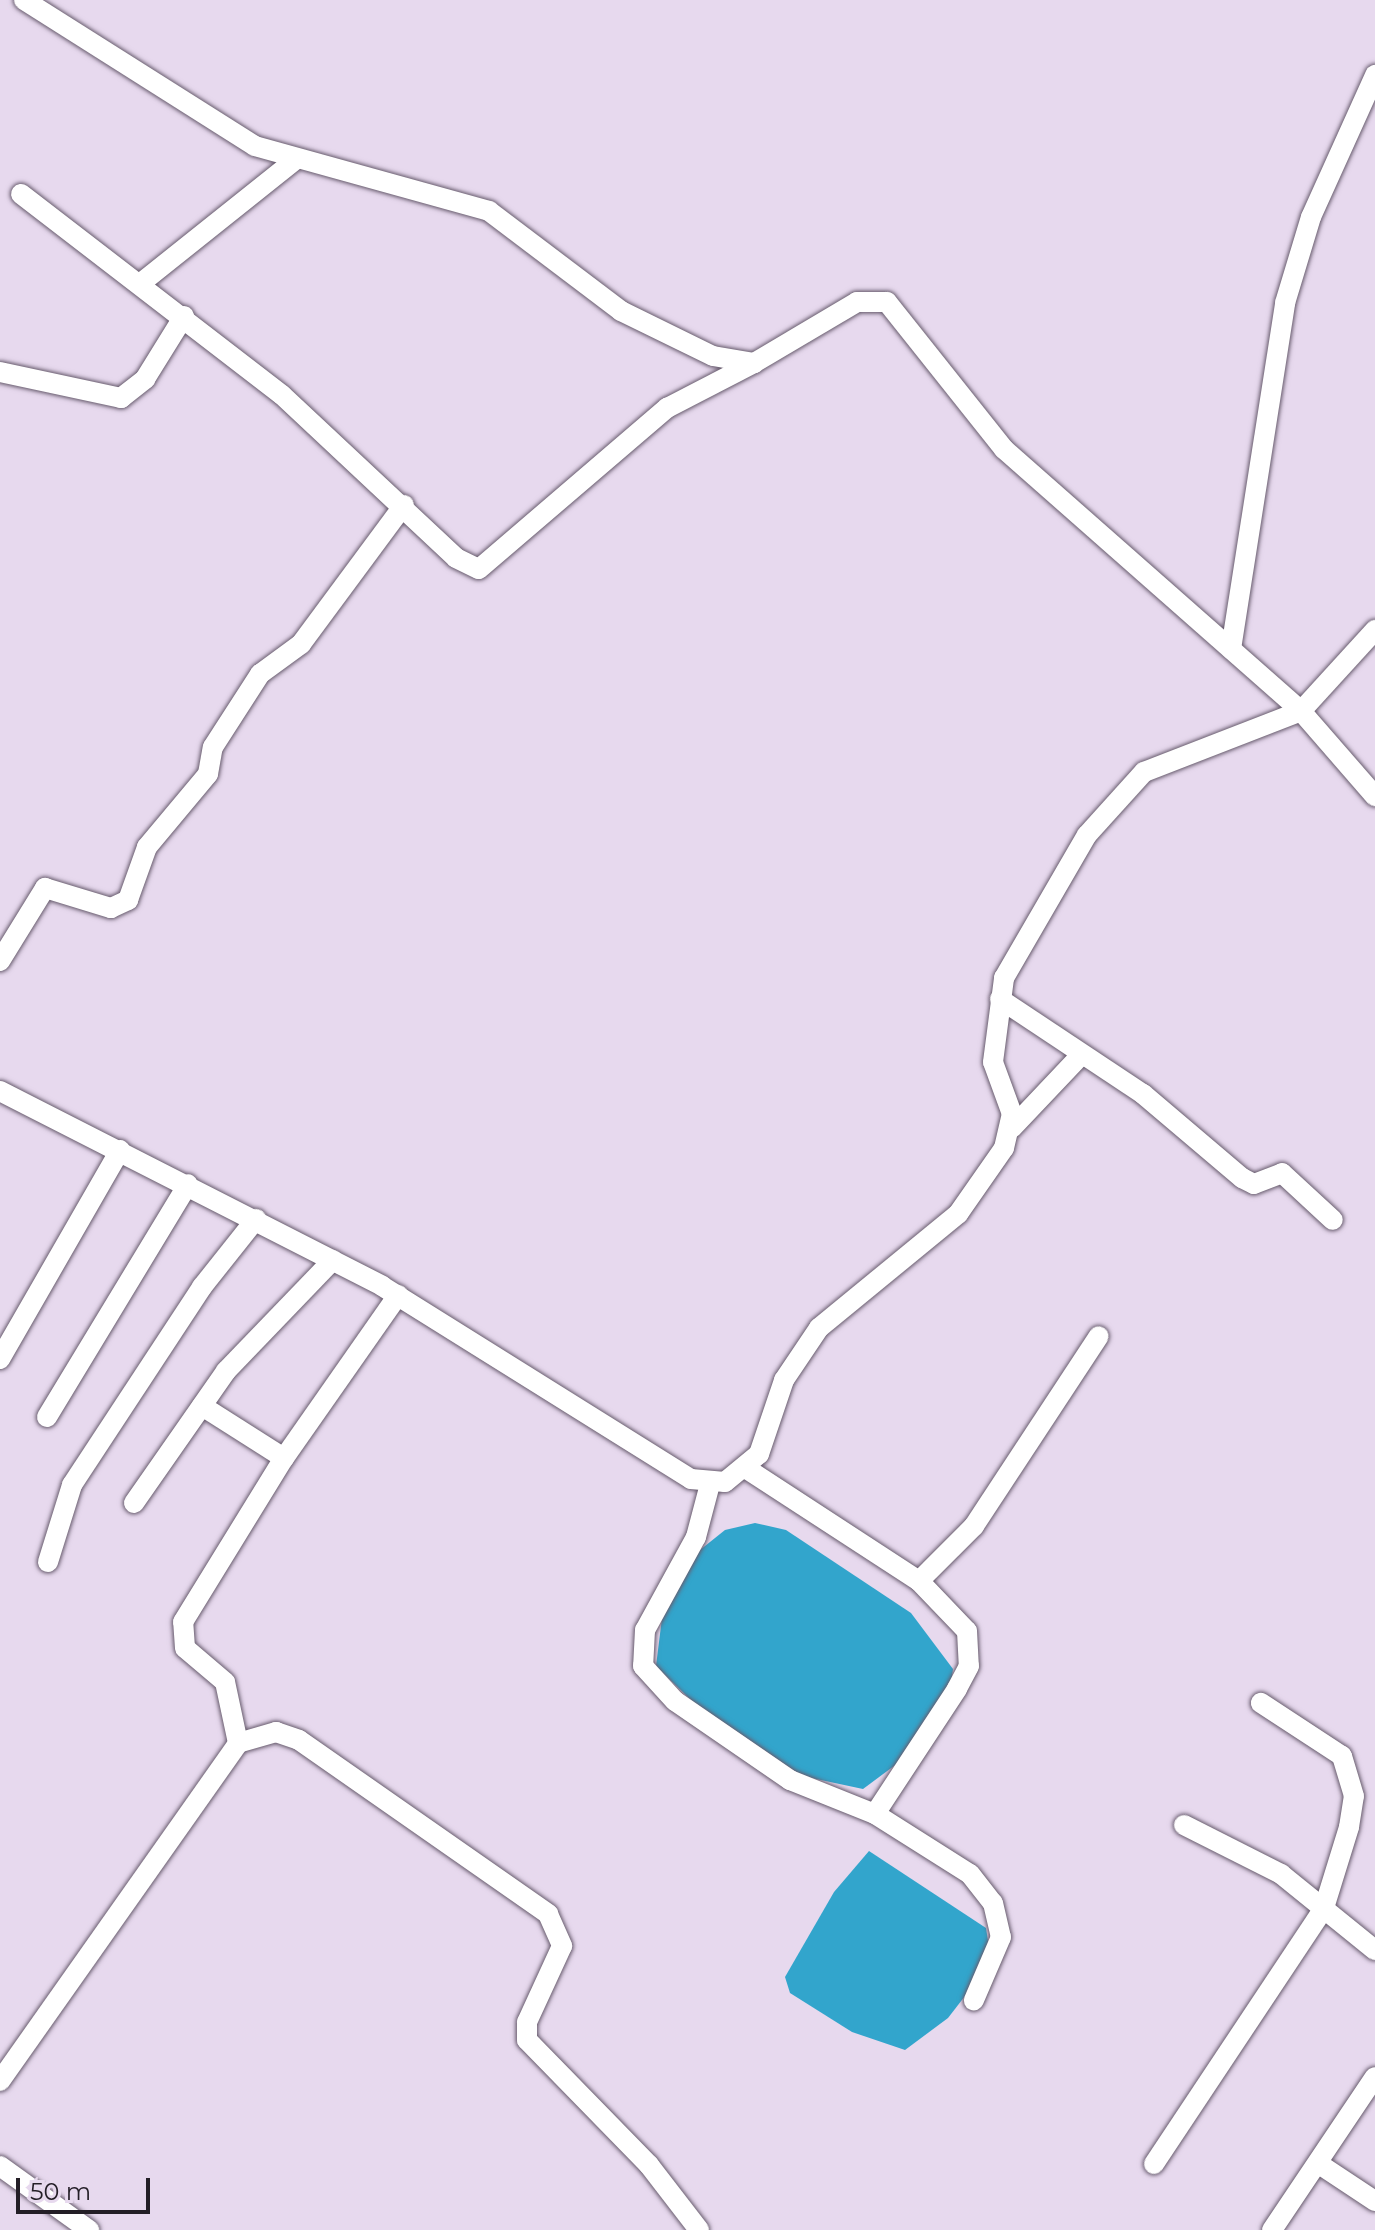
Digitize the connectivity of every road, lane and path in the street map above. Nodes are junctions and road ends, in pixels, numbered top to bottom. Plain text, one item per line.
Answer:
1 (24, 0) edge
2 (1375, 75) edge
3 (294, 161) junction
4 (21, 194) dead end
5 (141, 283) junction
6 (184, 316) junction
7 (754, 363) junction
8 (0, 372) edge
9 (404, 505) junction
10 (1375, 630) edge
11 (1231, 649) junction
12 (1301, 711) junction
13 (1375, 796) edge
14 (0, 961) edge
15 (1000, 999) junction
16 (1080, 1056) junction
17 (0, 1091) edge
18 (1012, 1128) junction
19 (120, 1150) junction
20 (188, 1184) junction
21 (256, 1219) junction
22 (1333, 1220) dead end
23 (333, 1260) junction
24 (398, 1295) junction
25 (1099, 1336) dead end
26 (0, 1359) edge
27 (202, 1406) junction
28 (47, 1417) dead end
29 (284, 1458) junction
30 (747, 1469) junction
31 (710, 1484) junction
32 (134, 1503) dead end
33 (48, 1562) dead end
34 (919, 1581) junction
35 (1261, 1703) dead end
36 (238, 1743) junction
37 (875, 1814) junction
38 (1184, 1825) dead end
39 (1324, 1908) junction
40 (1375, 1950) edge
41 (974, 2000) dead end
42 (1375, 2077) edge
43 (0, 2081) edge
44 (1154, 2164) dead end
45 (1319, 2164) junction
46 (0, 2166) edge
47 (1375, 2201) edge
48 (89, 2230) edge
49 (699, 2230) edge
50 (1272, 2230) edge

1 - 3 street
2 - 11 street
3 - 5 street
3 - 7 street
4 - 5 street
5 - 6 street
6 - 8 street
6 - 9 street
7 - 9 street
7 - 11 street
9 - 14 street
10 - 12 street
11 - 12 street
12 - 13 street
12 - 15 street
15 - 16 street
15 - 18 street
16 - 18 street
16 - 22 street
17 - 19 street
18 - 30 street
19 - 20 street
19 - 26 street
20 - 21 street
20 - 28 street
21 - 23 street
21 - 33 street
23 - 24 street
23 - 27 street
24 - 29 street
24 - 31 street
25 - 34 street
27 - 29 street
27 - 32 street
29 - 36 street
30 - 31 street
30 - 34 street
31 - 37 street
34 - 37 street
35 - 39 street
36 - 43 street
36 - 49 street
37 - 41 street
38 - 39 street
39 - 40 street
39 - 44 street
42 - 45 street
45 - 47 street
45 - 50 street
46 - 48 street

